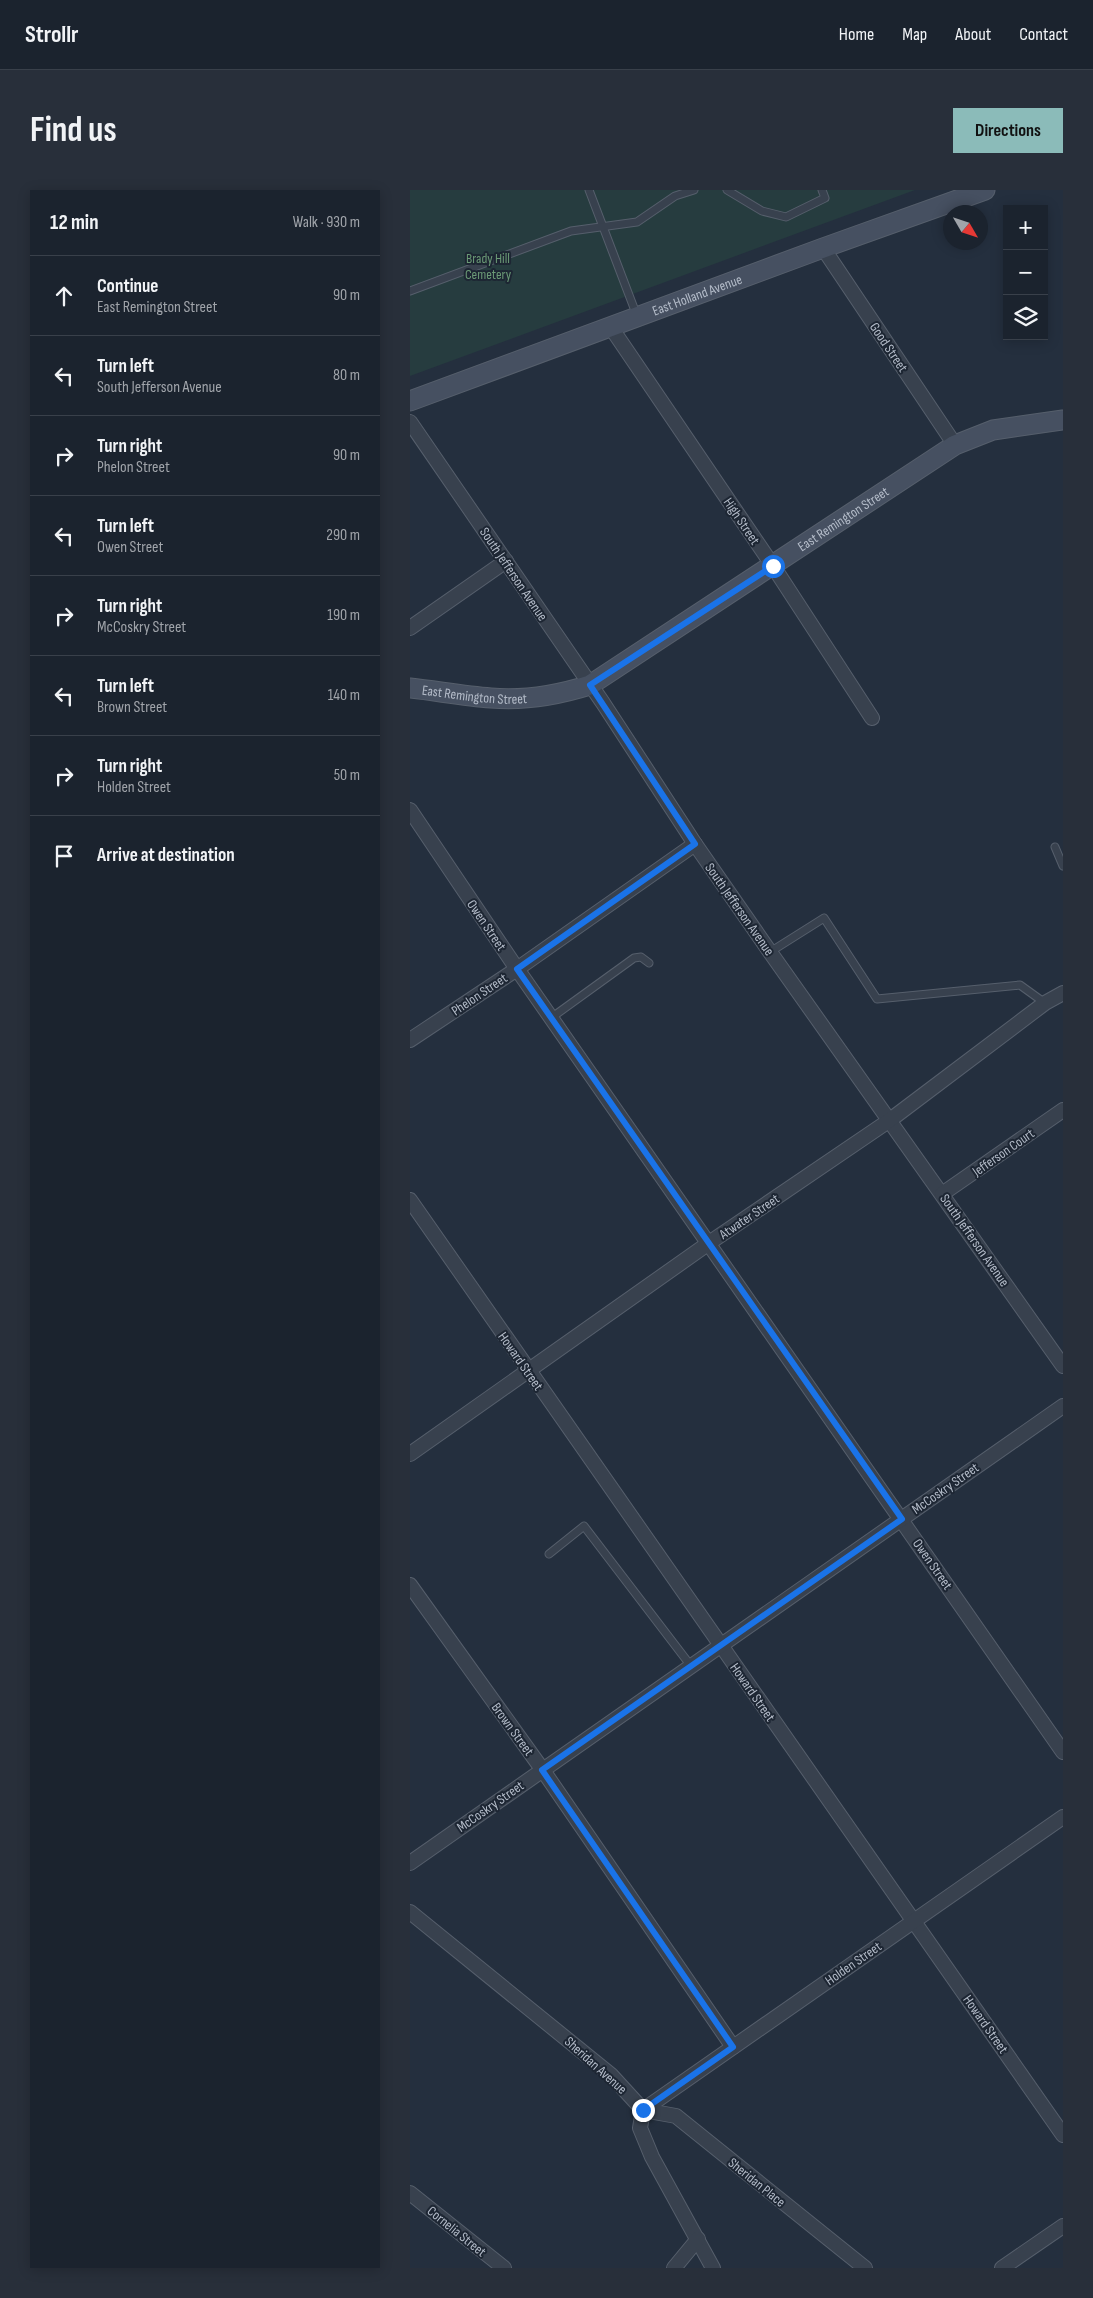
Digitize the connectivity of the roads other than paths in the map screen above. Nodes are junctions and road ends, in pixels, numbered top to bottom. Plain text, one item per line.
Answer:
1 (589, 190) edge
2 (694, 190) edge
3 (727, 190) edge
4 (822, 190) edge
5 (985, 190) edge
6 (603, 227) junction
7 (823, 248) junction
8 (410, 291) edge
9 (637, 316) junction
10 (610, 326) junction
11 (410, 401) edge
12 (1063, 420) edge
13 (410, 422) edge
14 (955, 445) junction
15 (506, 561) junction
16 (773, 566) junction
17 (410, 628) edge
18 (590, 685) junction
19 (410, 688) edge
20 (872, 718) dead end
21 (410, 810) edge
22 (695, 844) junction
23 (1055, 847) dead end
24 (1063, 866) edge
25 (770, 952) junction
26 (649, 963) dead end
27 (517, 969) junction
28 (1063, 994) edge
29 (1045, 1003) junction
30 (550, 1018) junction
31 (410, 1040) edge
32 (1063, 1110) edge
33 (890, 1120) junction
34 (942, 1194) junction
35 (410, 1200) edge
36 (709, 1243) junction
37 (1063, 1366) edge
38 (528, 1372) junction
39 (1063, 1406) edge
40 (410, 1454) edge
41 (902, 1519) junction
42 (548, 1554) dead end
43 (410, 1585) edge
44 (721, 1646) junction
45 (691, 1666) junction
46 (1063, 1752) edge
47 (542, 1770) junction
48 (1063, 1816) edge
49 (410, 1863) edge
50 (410, 1912) edge
51 (914, 1920) junction
52 (733, 2047) junction
53 (643, 2110) junction
54 (1063, 2135) edge
55 (410, 2193) edge
56 (1063, 2226) edge
57 (698, 2239) junction
58 (504, 2268) edge
59 (674, 2268) edge
60 (713, 2268) edge
61 (865, 2268) edge
62 (1002, 2268) edge

1 - 6 lane
2 - 6 lane
3 - 4 lane
5 - 7 main road, East Holland Avenue
6 - 8 lane
6 - 9 lane
7 - 9 main road, East Holland Avenue
7 - 14 street, Good Street
9 - 10 main road, East Holland Avenue
10 - 11 main road, East Holland Avenue
10 - 16 street, High Street
12 - 14 main road, East Remington Street
13 - 15 street, South Jefferson Avenue
14 - 16 main road, East Remington Street
15 - 17 street
15 - 18 street, South Jefferson Avenue
16 - 18 main road, East Remington Street
16 - 20 street, High Street
18 - 19 main road, East Remington Street
18 - 22 street, South Jefferson Avenue
21 - 27 street, Owen Street
22 - 25 street, South Jefferson Avenue
22 - 27 street, Phelon Street
23 - 24 lane
25 - 29 lane
25 - 33 street, South Jefferson Avenue
26 - 30 lane
27 - 30 street, Owen Street
27 - 31 street, Phelon Street
28 - 29 street, Atwater Street
29 - 33 street, Atwater Street
30 - 36 street, Owen Street
32 - 34 street, Jefferson Court
33 - 34 street, South Jefferson Avenue
33 - 36 street, Atwater Street
34 - 37 street, South Jefferson Avenue
35 - 38 street, Howard Street
36 - 38 street, Atwater Street
36 - 41 street, Owen Street
38 - 40 street, Atwater Street
38 - 44 street, Howard Street
39 - 41 street, McCoskry Street
41 - 44 street, McCoskry Street
41 - 46 street, Owen Street
42 - 45 lane
43 - 47 street, Brown Street
44 - 45 street, McCoskry Street
44 - 51 street, Howard Street
45 - 47 street, McCoskry Street
47 - 49 street, McCoskry Street
47 - 52 street, Brown Street
48 - 51 street, Holden Street
50 - 53 street, Sheridan Avenue
51 - 52 street, Holden Street
51 - 54 street, Howard Street
52 - 53 street, Holden Street
53 - 57 street
53 - 61 street, Sheridan Place
55 - 58 street, Cornelia Street
56 - 62 street
57 - 59 street
57 - 60 street

